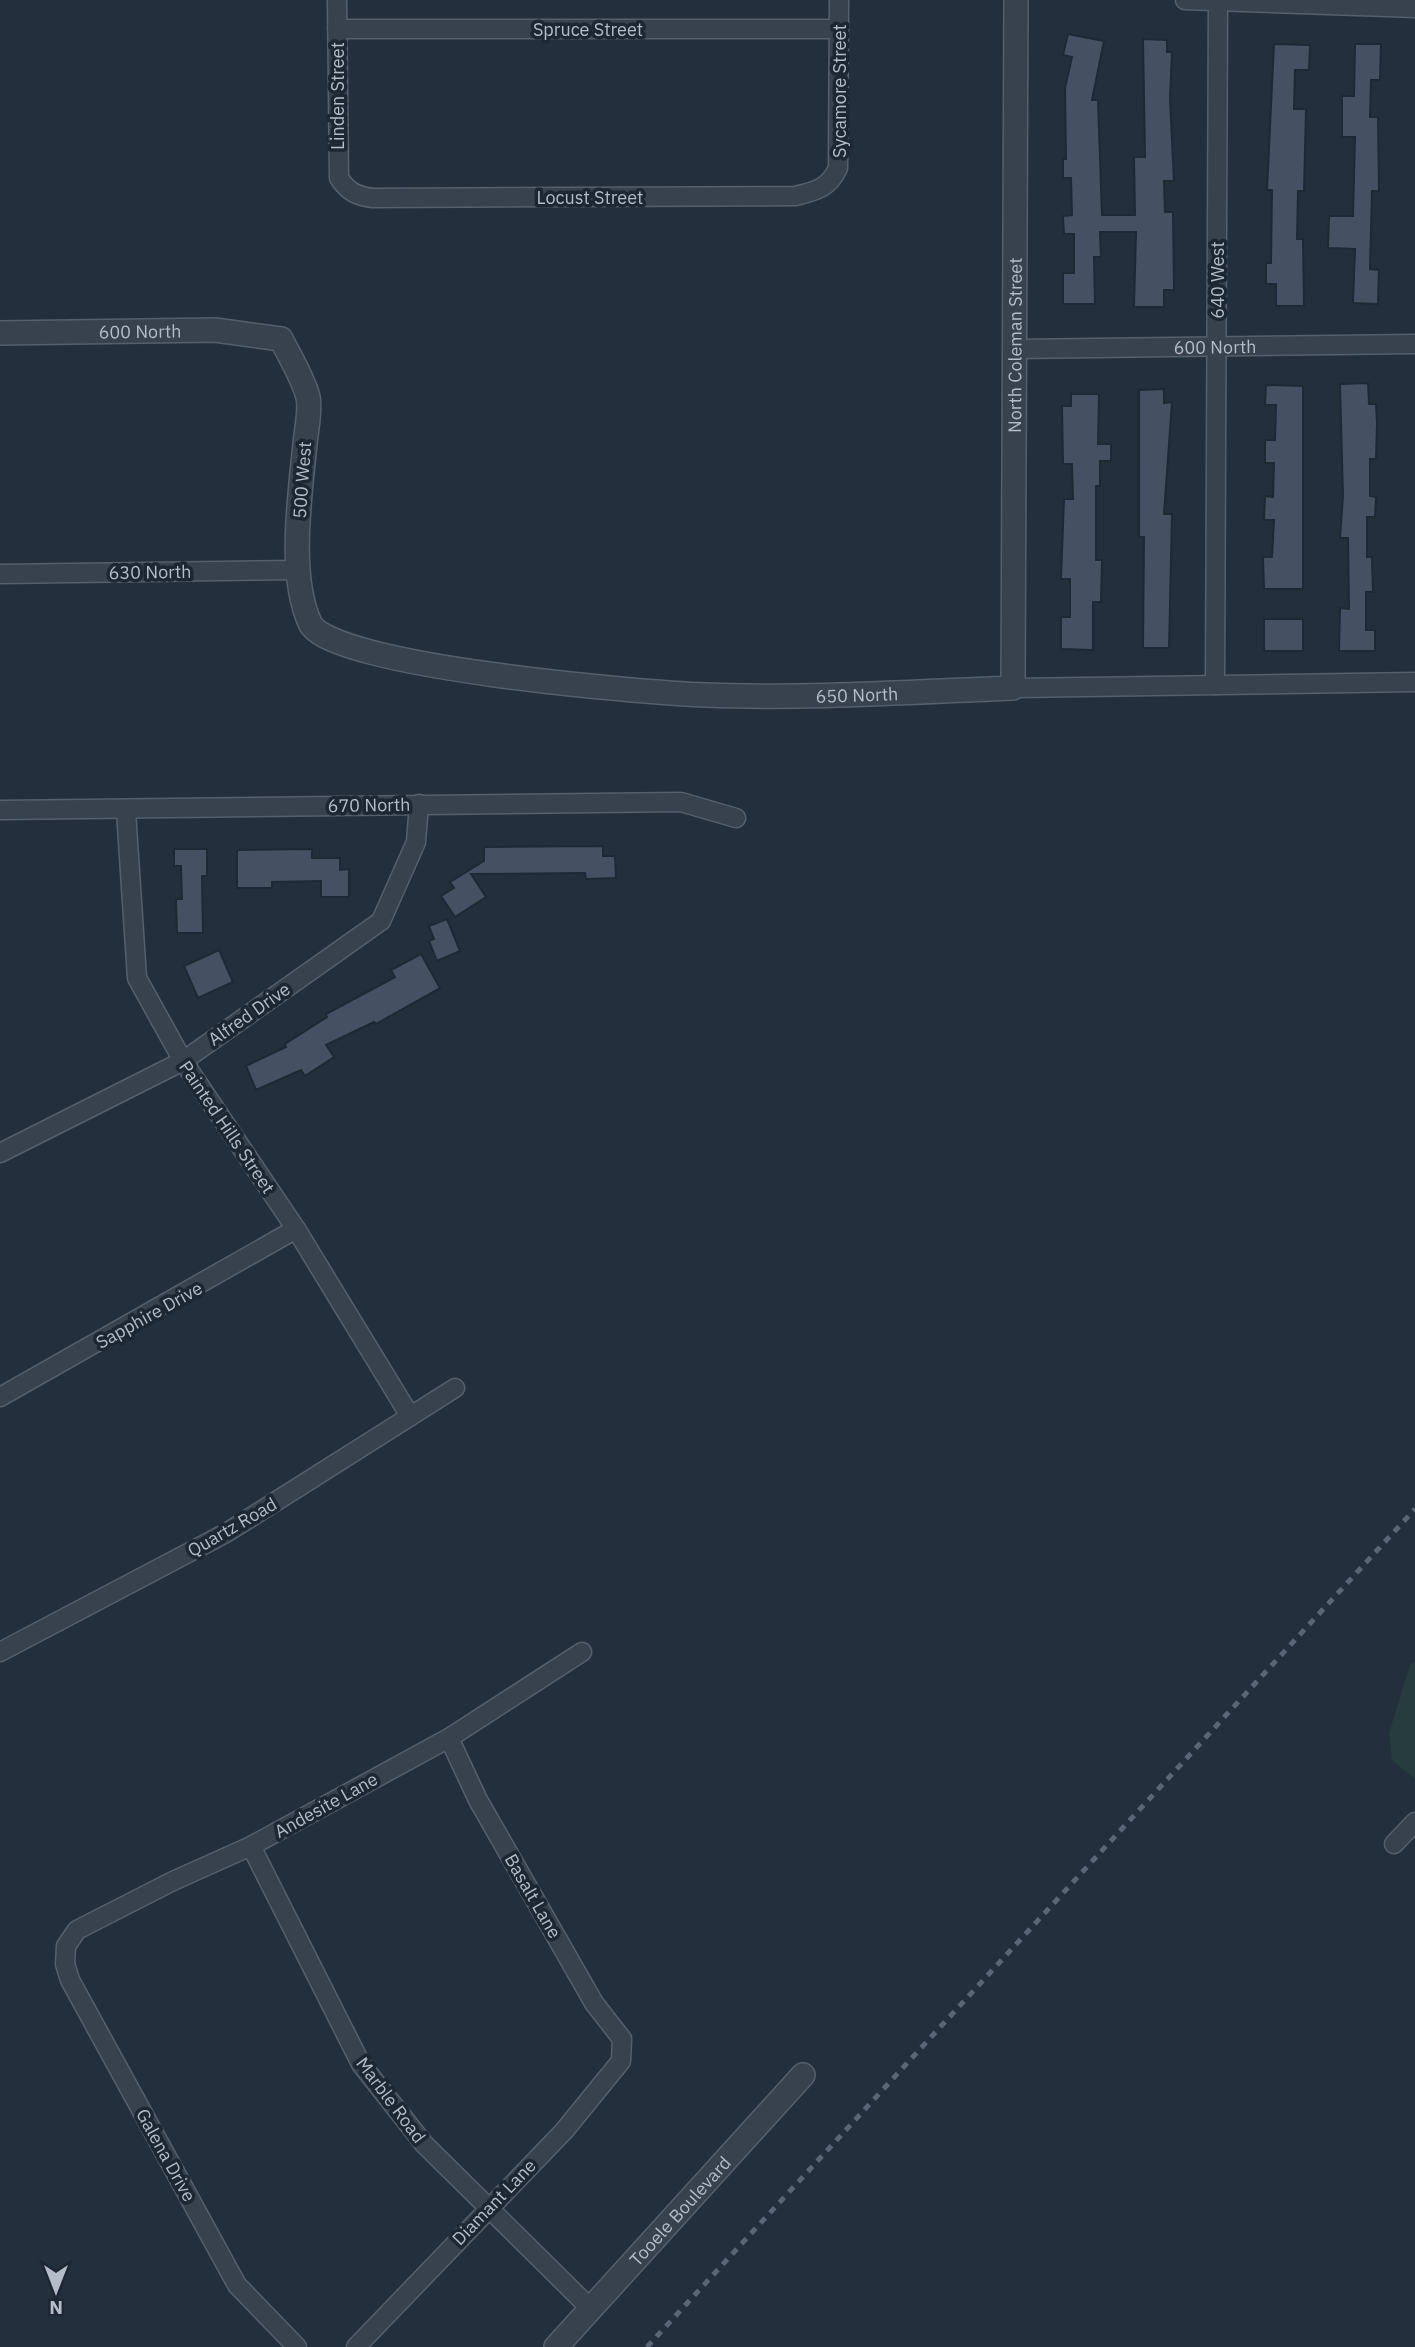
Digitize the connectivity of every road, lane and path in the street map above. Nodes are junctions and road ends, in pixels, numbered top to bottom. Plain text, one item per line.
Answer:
1 (337, 0) edge
2 (839, 0) edge
3 (1016, 0) edge
4 (1185, 0) edge
5 (1218, 1) edge
6 (1415, 8) edge
7 (337, 29) junction
8 (839, 29) junction
9 (832, 181) joint
10 (346, 189) joint
11 (0, 333) edge
12 (281, 340) joint
13 (1415, 344) edge
14 (1216, 346) junction
15 (1014, 349) junction
16 (299, 570) junction
17 (0, 574) edge
18 (310, 625) joint
19 (1415, 682) edge
20 (1215, 685) junction
21 (1013, 688) junction
22 (419, 804) junction
23 (0, 810) edge
24 (126, 811) junction
25 (736, 818) dead end
26 (183, 1061) junction
27 (0, 1153) edge
28 (296, 1229) junction
29 (455, 1388) dead end
30 (0, 1397) edge
31 (410, 1416) junction
32 (0, 1652) edge
33 (582, 1652) dead end
34 (449, 1738) junction
35 (1415, 1822) edge
36 (1394, 1844) dead end
37 (251, 1846) junction
38 (66, 1946) joint
39 (621, 2050) joint
40 (803, 2075) dead end
41 (487, 2209) junction
42 (591, 2309) junction
43 (297, 2347) edge
44 (356, 2347) edge
45 (556, 2347) edge

1 - 7 street, Linden Street
2 - 8 street, Sycamore Street
3 - 15 street, North Coleman Street
4 - 5 street
5 - 6 street
5 - 14 street, 640 West
7 - 8 street, Spruce Street
7 - 10 street, Linden Street
8 - 9 street, Sycamore Street
9 - 10 street, Locust Street
11 - 12 street, 600 North
12 - 16 street, 500 West
13 - 14 street, 600 North
14 - 15 street, 600 North
14 - 20 street, 640 West
15 - 21 street, North Coleman Street
16 - 17 street, 630 North
16 - 18 street, 500 West
18 - 21 street, 650 North
19 - 20 street, 650 North
20 - 21 street, 650 North
22 - 24 street, 670 North
22 - 25 street, 670 North
22 - 26 street, Alfred Drive
23 - 24 street, 670 North
24 - 26 street, Painted Hills Street
26 - 27 street, Alfred Drive
26 - 28 street, Painted Hills Street
28 - 30 street, Sapphire Drive
28 - 31 street, Painted Hills Street
29 - 31 street, Quartz Road
31 - 32 street, Quartz Road
33 - 34 street, Andesite Lane
34 - 37 street, Andesite Lane
34 - 39 street, Basalt Lane
35 - 36 street
37 - 38 street, Andesite Lane
37 - 41 street, Marble Road
38 - 43 street, Galena Drive
39 - 41 street, Diamant Lane
40 - 42 street, Tooele Boulevard
41 - 42 street, Marble Road
41 - 44 street, Diamant Lane
42 - 45 street, Tooele Boulevard

